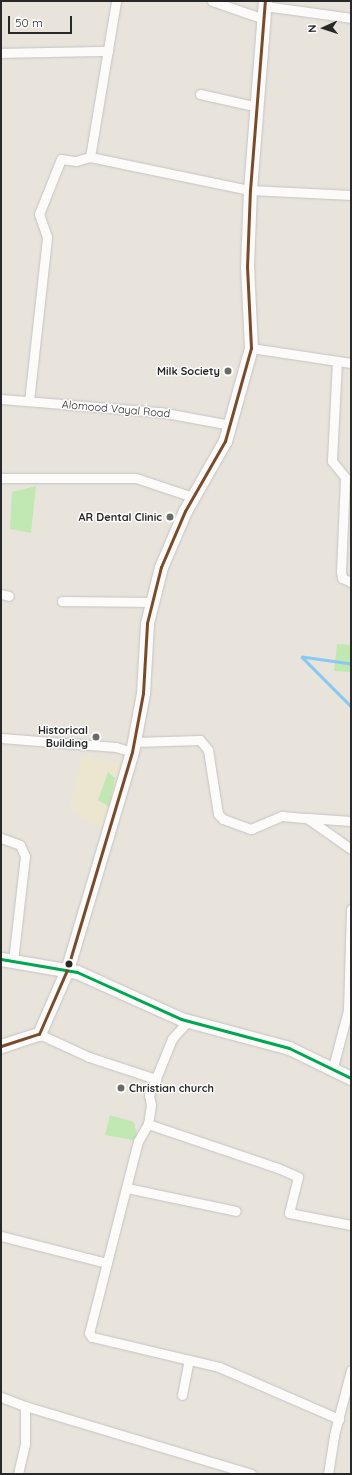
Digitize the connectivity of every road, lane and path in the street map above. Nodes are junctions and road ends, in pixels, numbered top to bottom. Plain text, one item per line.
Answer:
1 (116, 1) edge
2 (212, 1) edge
3 (264, 8) edge
4 (351, 18) edge
5 (108, 51) junction
6 (1, 53) edge
7 (200, 94) dead end
8 (258, 107) junction
9 (90, 157) junction
10 (250, 190) junction
11 (351, 195) edge
12 (251, 348) junction
13 (337, 361) junction
14 (351, 363) edge
15 (1, 399) edge
16 (29, 401) junction
17 (230, 425) junction
18 (1, 478) edge
19 (348, 484) edge
20 (193, 497) junction
21 (351, 582) edge
22 (62, 601) dead end
23 (153, 602) junction
24 (1, 738) edge
25 (133, 747) junction
26 (307, 818) junction
27 (351, 821) edge
28 (1, 838) edge
29 (351, 849) edge
30 (351, 908) edge
31 (7, 961) edge
32 (67, 970) junction
33 (188, 1021) junction
34 (39, 1034) junction
35 (1, 1046) edge
36 (332, 1071) junction
37 (156, 1078) junction
38 (351, 1078) edge
39 (148, 1124) junction
40 (127, 1188) junction
41 (236, 1211) dead end
42 (351, 1225) edge
43 (1, 1236) edge
44 (107, 1263) junction
45 (189, 1360) junction
46 (351, 1370) edge
47 (182, 1395) dead end
48 (1, 1397) edge
49 (25, 1406) junction
50 (339, 1419) junction
51 (18, 1474) edge
52 (251, 1474) edge
53 (328, 1474) edge

1 - 5 street
2 - 3 street
3 - 4 street
3 - 8 main road
5 - 6 street
5 - 9 street
7 - 8 street
8 - 10 main road
9 - 10 street
9 - 16 street
10 - 11 street
10 - 12 main road
12 - 13 street
12 - 17 main road
13 - 14 street
13 - 19 street
15 - 16 street, Alomood Vayal Road
16 - 17 street, Alomood Vayal Road
17 - 20 main road
18 - 20 street
19 - 21 street
20 - 23 main road
22 - 23 street
23 - 25 main road
24 - 25 street
25 - 26 street
25 - 32 main road
26 - 27 street
26 - 29 street
28 - 31 street
30 - 36 street
31 - 32 main road
32 - 33 main road
32 - 34 main road
33 - 36 main road
33 - 37 street
34 - 35 main road
34 - 37 street
36 - 38 main road
37 - 39 street
39 - 40 street
39 - 42 street
40 - 41 street
40 - 44 street
43 - 44 street
44 - 45 street
45 - 47 street
45 - 50 street
46 - 50 street
48 - 49 street
49 - 51 street
49 - 52 street
50 - 53 street

